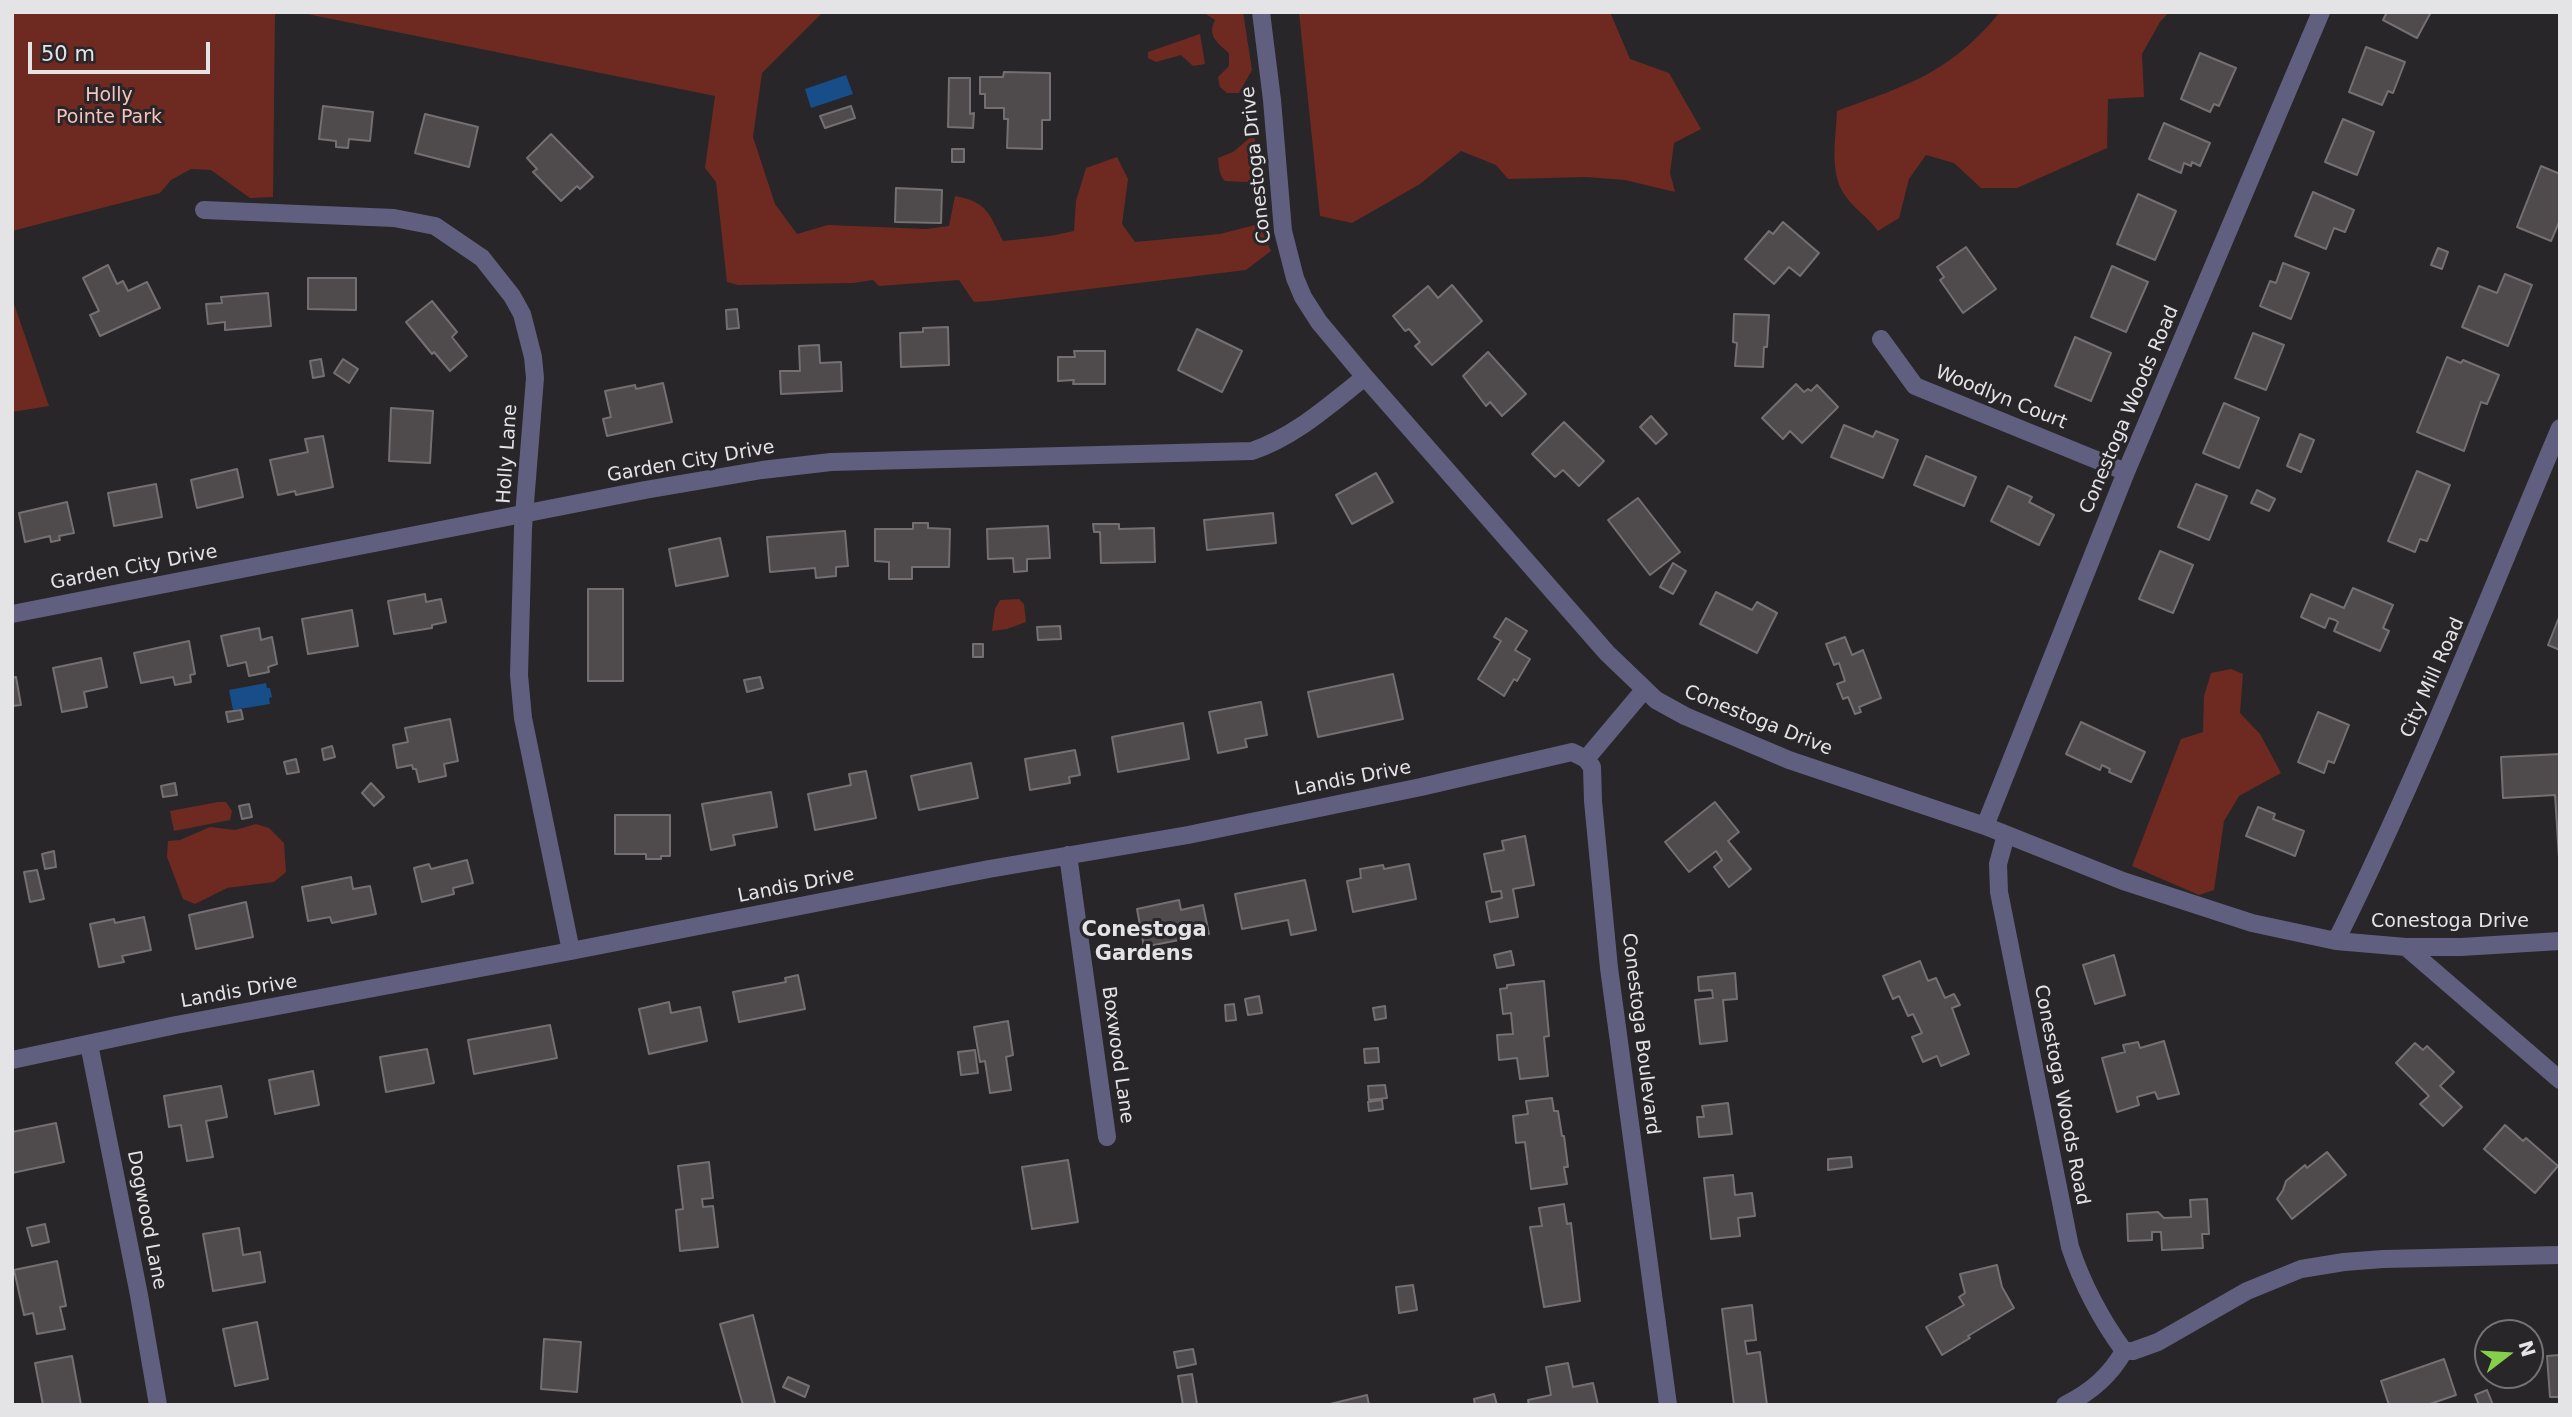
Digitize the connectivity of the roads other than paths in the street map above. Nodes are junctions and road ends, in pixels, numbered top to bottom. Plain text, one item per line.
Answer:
1 (1261, 12) edge
2 (2321, 12) edge
3 (204, 210) dead end
4 (1881, 339) dead end
5 (1365, 377) junction
6 (2560, 428) edge
7 (2126, 472) junction
8 (526, 513) junction
9 (12, 614) edge
10 (1644, 690) junction
11 (1586, 760) junction
12 (1985, 826) junction
13 (2006, 835) junction
14 (1068, 855) junction
15 (2560, 941) edge
16 (2336, 942) junction
17 (2406, 947) junction
18 (571, 951) junction
19 (89, 1044) junction
20 (12, 1060) edge
21 (2560, 1080) edge
22 (1107, 1137) dead end
23 (2560, 1255) edge
24 (2124, 1351) junction
25 (159, 1405) edge
26 (1668, 1405) edge
27 (2065, 1405) edge

1 - 5 street, Conestoga Drive
2 - 7 street, Conestoga Woods Road
3 - 8 street, Holly Lane
4 - 7 street, Woodlyn Court
5 - 8 street, Garden City Drive
5 - 10 street, Conestoga Drive
6 - 16 street, City Mill Road
7 - 12 street, Conestoga Woods Road
8 - 9 street, Garden City Drive
8 - 18 street, Holly Lane
10 - 11 street
10 - 12 street, Conestoga Drive
11 - 14 street, Landis Drive
11 - 26 street, Conestoga Boulevard
12 - 13 street, Conestoga Drive
13 - 16 street, Conestoga Drive
13 - 24 street, Conestoga Woods Road
14 - 18 street, Landis Drive
14 - 22 street, Boxwood Lane
15 - 17 street, Conestoga Drive
16 - 17 street, Conestoga Drive
17 - 21 street
18 - 19 street, Landis Drive
19 - 20 street, Landis Drive
19 - 25 street, Dogwood Lane
23 - 24 street
24 - 27 street

